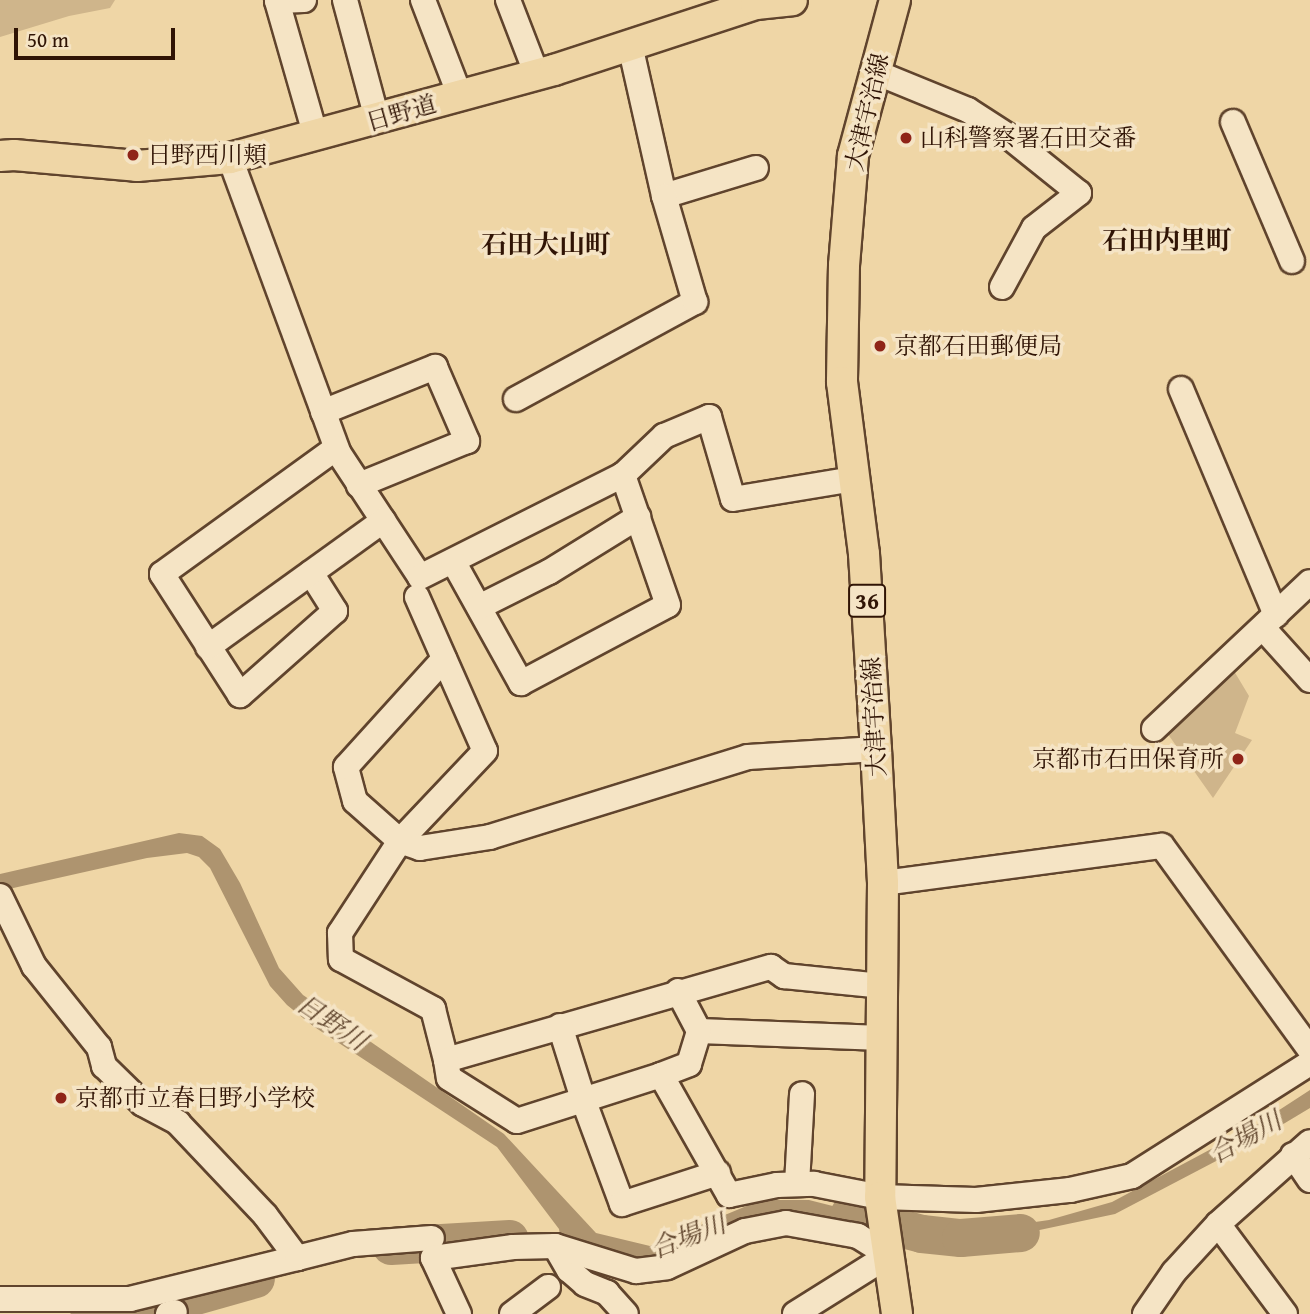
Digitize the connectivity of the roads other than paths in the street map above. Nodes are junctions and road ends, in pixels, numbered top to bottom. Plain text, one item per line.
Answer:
1 (304, 0) edge
2 (345, 0) edge
3 (423, 0) edge
4 (508, 0) edge
5 (792, 0) edge
6 (895, 0) edge
7 (712, 8) edge
8 (630, 45) junction
9 (875, 72) junction
10 (537, 75) junction
11 (460, 96) junction
12 (377, 120) junction
13 (1233, 122) dead end
14 (316, 137) junction
15 (0, 156) edge
16 (230, 158) junction
17 (756, 168) dead end
18 (664, 196) junction
19 (1292, 261) dead end
20 (1002, 287) dead end
21 (1181, 389) dead end
22 (516, 399) dead end
23 (323, 412) junction
24 (336, 449) junction
25 (623, 475) junction
26 (854, 479) junction
27 (359, 485) junction
28 (638, 517) junction
29 (383, 521) junction
30 (453, 561) junction
31 (311, 573) junction
32 (1310, 582) edge
33 (417, 597) dead end
34 (479, 607) junction
35 (1269, 621) junction
36 (208, 647) junction
37 (444, 659) junction
38 (1310, 680) edge
39 (1154, 729) dead end
40 (876, 750) junction
41 (400, 841) junction
42 (883, 883) junction
43 (0, 897) edge
44 (883, 986) junction
45 (678, 991) junction
46 (560, 1026) junction
47 (699, 1031) junction
48 (882, 1038) junction
49 (1310, 1050) edge
50 (446, 1060) junction
51 (1310, 1063) edge
52 (662, 1075) junction
53 (802, 1094) dead end
54 (583, 1098) junction
55 (1302, 1149) edge
56 (718, 1173) junction
57 (1310, 1180) edge
58 (797, 1184) junction
59 (1218, 1224) junction
60 (885, 1225) junction
61 (431, 1245) junction
62 (555, 1246) junction
63 (298, 1258) junction
64 (548, 1287) dead end
65 (0, 1298) edge
66 (131, 1305) edge
67 (1149, 1312) edge
68 (805, 1313) edge
69 (460, 1314) edge
70 (512, 1314) edge
71 (626, 1314) edge
72 (897, 1314) edge
73 (1284, 1314) edge

1 - 14 street
2 - 12 street
3 - 11 street
4 - 10 street
5 - 7 main road, 日野道
6 - 9 main road, 大津宇治線 / 36
7 - 8 main road, 日野道
8 - 10 main road, 日野道
8 - 18 street
9 - 20 street
9 - 26 main road, 大津宇治線 / 36
10 - 11 main road, 日野道
11 - 12 main road, 日野道
12 - 14 main road, 日野道
13 - 19 street
14 - 16 main road, 日野道
15 - 16 main road, 日野道
16 - 23 street
17 - 18 street
18 - 22 street
21 - 35 street
23 - 24 street
23 - 27 street
24 - 27 street
24 - 36 street
25 - 26 street
25 - 28 street
25 - 30 street
26 - 40 main road, 大津宇治線 / 36
27 - 29 street
28 - 34 street
28 - 34 street
29 - 30 street
29 - 31 street
30 - 34 street
31 - 36 street
31 - 36 street
32 - 35 street
33 - 37 street
35 - 38 street
35 - 39 street
37 - 41 street
37 - 41 street
40 - 41 street
40 - 42 main road, 大津宇治線 / 36
41 - 50 street
42 - 44 main road, 大津宇治線 / 36
42 - 49 street
43 - 63 street
44 - 45 street
44 - 48 main road, 大津宇治線 / 36
45 - 46 street
45 - 47 street
46 - 50 street
46 - 54 street
47 - 48 street
47 - 52 street
48 - 60 main road, 大津宇治線 / 36
50 - 54 street
51 - 60 street
52 - 54 street
52 - 56 street
53 - 58 street
54 - 56 street
55 - 57 street
55 - 59 street
56 - 58 street
58 - 60 street
59 - 67 street
59 - 73 street
60 - 62 street
60 - 68 street
60 - 72 main road, 大津宇治線 / 36
61 - 62 street
61 - 63 street
61 - 69 street
62 - 71 street
63 - 66 street
64 - 70 street
65 - 66 street

